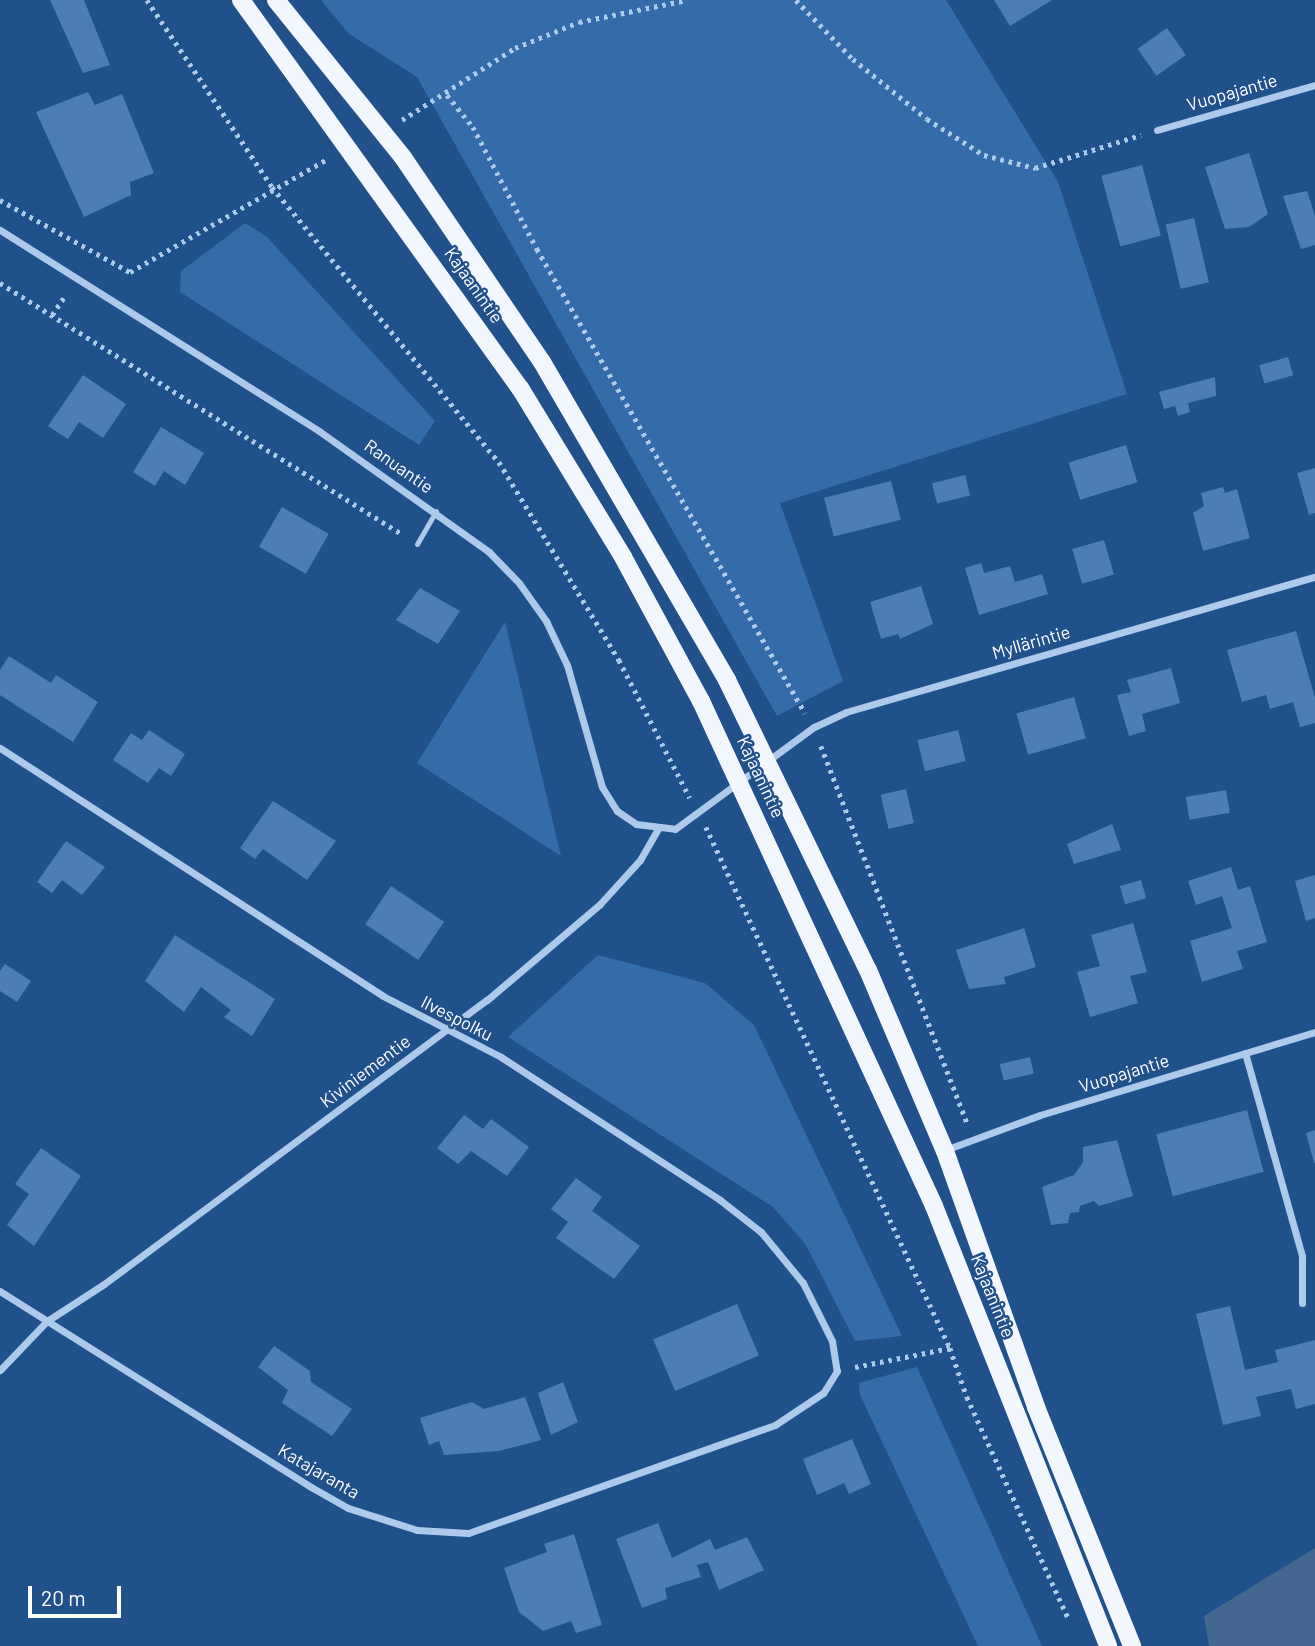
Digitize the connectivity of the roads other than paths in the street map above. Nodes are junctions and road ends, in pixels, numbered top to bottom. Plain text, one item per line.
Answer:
1 (241, 0) edge
2 (276, 0) edge
3 (1315, 85) edge
4 (1157, 130) road end
5 (0, 230) edge
6 (436, 511) junction
7 (417, 544) road end
8 (1315, 577) edge
9 (0, 748) edge
10 (766, 760) junction
11 (741, 780) junction
12 (658, 829) junction
13 (443, 1031) junction
14 (1315, 1032) edge
15 (1245, 1053) junction
16 (945, 1151) junction
17 (0, 1291) edge
18 (1302, 1303) dead end
19 (47, 1321) junction
20 (0, 1370) edge
21 (837, 1371) joint
22 (1108, 1646) edge
23 (1132, 1646) edge

1 - 11 main road, Kajaanintie
2 - 10 main road, Kajaanintie
3 - 4 street, Vuopajantie
5 - 6 street, Ranuantie
6 - 7 lane
6 - 12 street, Ranuantie
8 - 10 street, Myllärintie
9 - 13 street, Ilvespolku
10 - 11 street
10 - 16 main road, Kajaanintie
11 - 12 street
11 - 22 main road, Kajaanintie
12 - 13 street, Kiviniementie
13 - 19 street, Kiviniementie
13 - 21 street, Ilvespolku
14 - 15 street, Vuopajantie
15 - 16 street, Vuopajantie
15 - 18 street
16 - 23 main road, Kajaanintie
17 - 19 street, Katajaranta
19 - 20 street, Kiviniementie
19 - 21 street, Katajaranta

